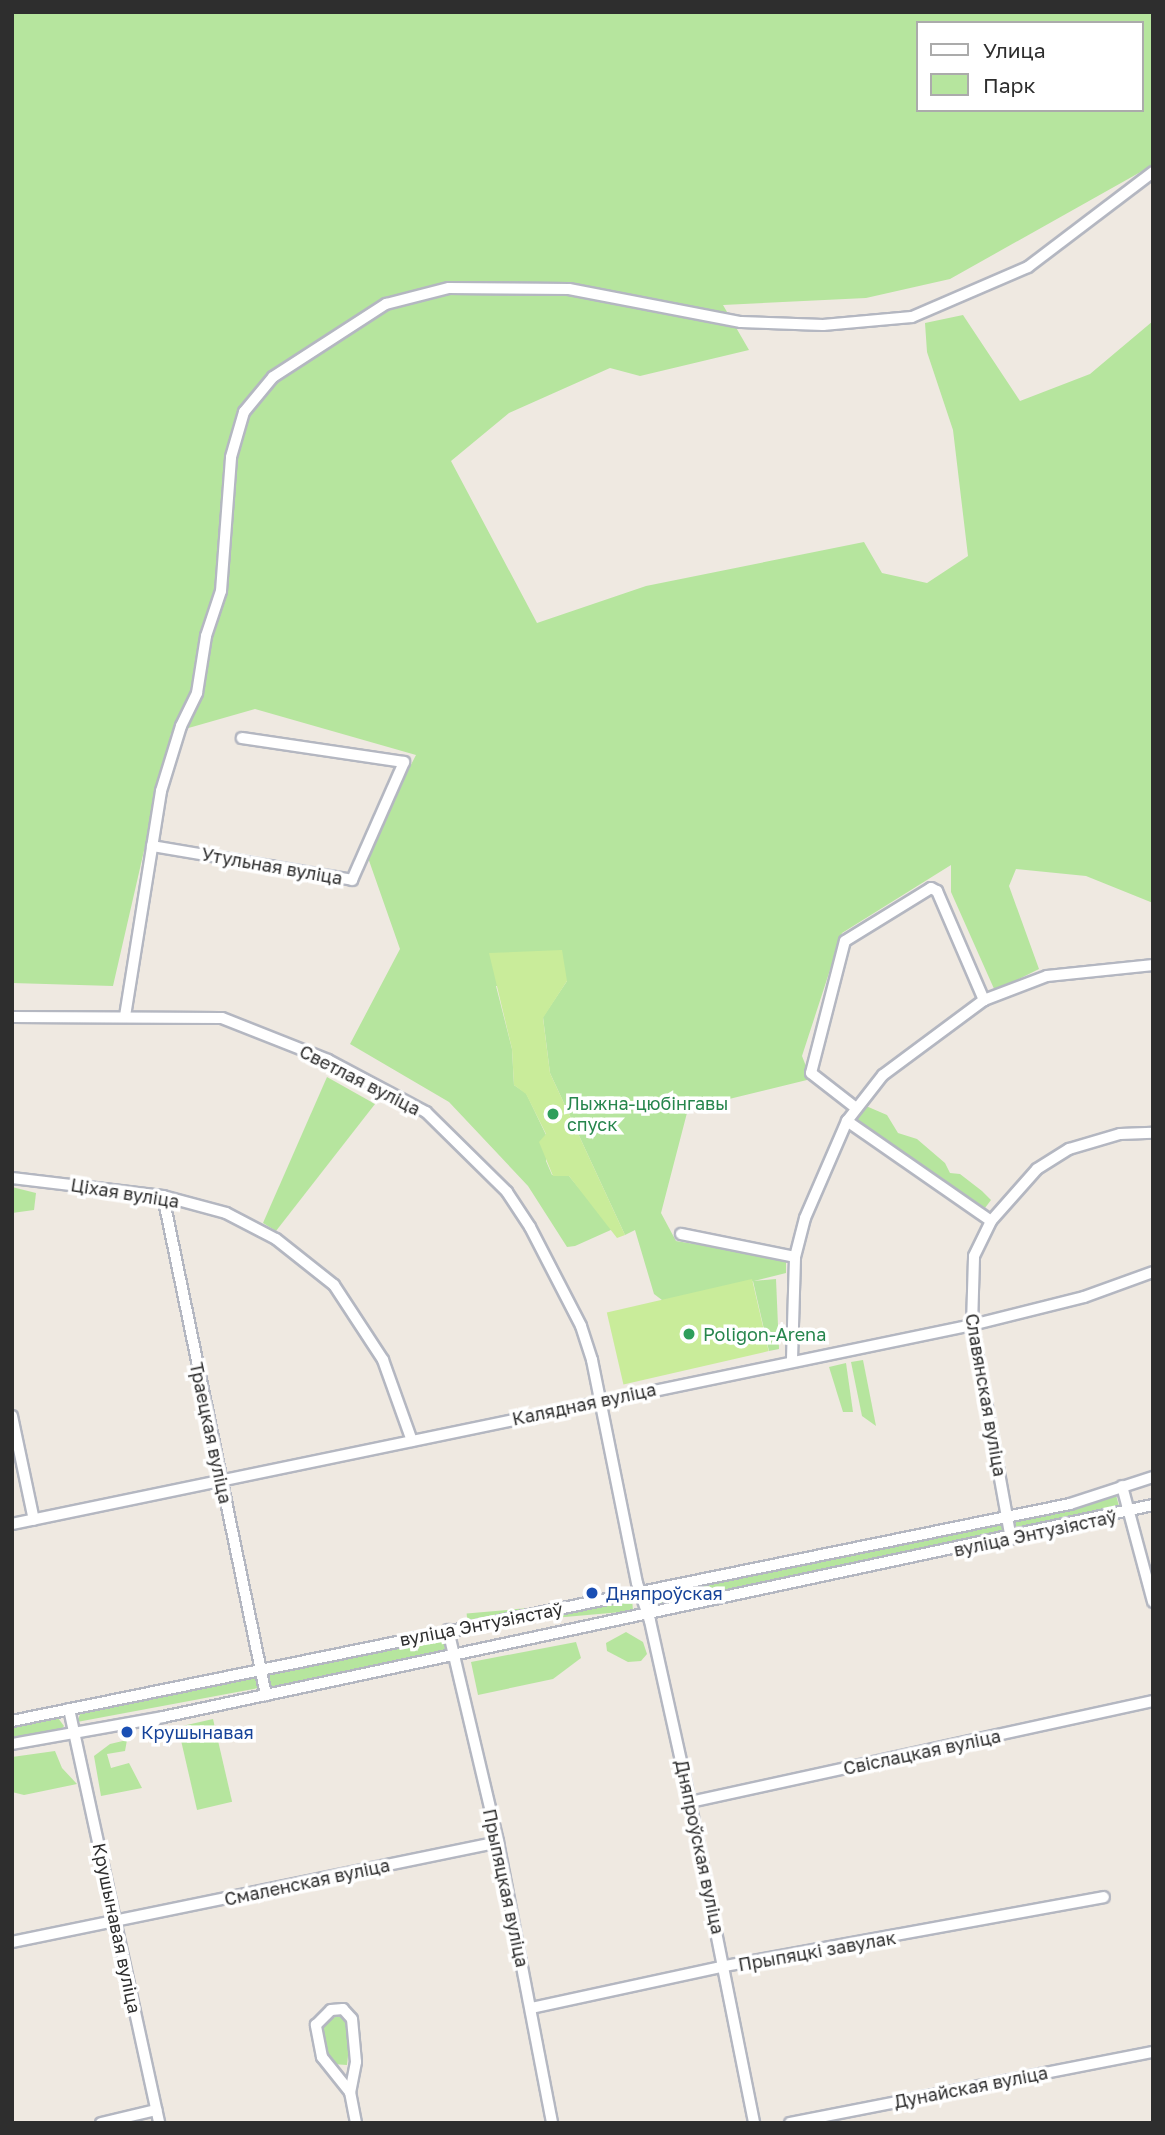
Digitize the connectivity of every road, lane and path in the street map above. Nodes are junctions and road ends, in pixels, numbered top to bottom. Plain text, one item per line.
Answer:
1 (1153, 172) edge
2 (242, 738) dead end
3 (152, 846) junction
4 (1153, 965) edge
5 (984, 1000) junction
6 (125, 1016) junction
7 (12, 1017) edge
8 (856, 1108) junction
9 (847, 1121) junction
10 (1153, 1133) edge
11 (12, 1178) edge
12 (163, 1196) junction
13 (991, 1221) junction
14 (681, 1234) dead end
15 (795, 1256) junction
16 (1153, 1272) edge
17 (972, 1325) junction
18 (792, 1359) junction
19 (600, 1401) junction
20 (12, 1416) edge
21 (412, 1441) junction
22 (1153, 1478) edge
23 (221, 1483) junction
24 (1122, 1486) junction
25 (1153, 1505) edge
26 (1130, 1513) junction
27 (1007, 1515) junction
28 (34, 1520) junction
29 (12, 1524) edge
30 (1011, 1539) junction
31 (640, 1591) junction
32 (1153, 1602) edge
33 (648, 1613) junction
34 (448, 1630) junction
35 (455, 1654) junction
36 (261, 1669) junction
37 (266, 1695) junction
38 (1153, 1701) edge
39 (69, 1709) junction
40 (12, 1721) edge
41 (74, 1734) junction
42 (12, 1744) edge
43 (691, 1802) junction
44 (498, 1842) junction
45 (1104, 1897) dead end
46 (116, 1921) junction
47 (12, 1942) edge
48 (725, 1966) junction
49 (531, 2008) junction
50 (1153, 2052) edge
51 (350, 2092) junction
52 (156, 2110) junction
53 (101, 2123) edge
54 (159, 2123) edge
55 (356, 2123) edge
56 (552, 2123) edge
57 (754, 2123) edge
58 (790, 2123) edge

1 - 3 street
2 - 3 street, Утульная вуліца
3 - 6 street
4 - 5 street
5 - 8 street
5 - 8 street
6 - 7 street, Светлая вуліца
6 - 19 street, Светлая вуліца
8 - 9 street
9 - 13 street
9 - 15 street
10 - 13 street, Славянская вуліца
11 - 12 street, Ціхая вуліца
12 - 21 street, Ціхая вуліца
12 - 23 street, Траецкая вуліца
13 - 17 street, Славянская вуліца
14 - 15 street
15 - 18 street
16 - 17 street, Калядная вуліца
17 - 18 street, Калядная вуліца
17 - 27 street, Славянская вуліца
18 - 19 street, Калядная вуліца
19 - 21 street, Калядная вуліца
19 - 31 street, Светлая вуліца
20 - 28 street
21 - 23 street, Калядная вуліца
22 - 24 street, вуліца Энтузіястаў
23 - 28 street, Калядная вуліца
23 - 36 street, Траецкая вуліца
24 - 26 street
24 - 27 street, вуліца Энтузіястаў
25 - 26 street, вуліца Энтузіястаў
26 - 30 street, вуліца Энтузіястаў
26 - 32 street
27 - 30 street, Славянская вуліца
27 - 31 street, вуліца Энтузіястаў
28 - 29 street, Калядная вуліца
30 - 33 street, вуліца Энтузіястаў
31 - 33 street, Дняпроўская вуліца
31 - 34 street, вуліца Энтузіястаў
33 - 35 street, вуліца Энтузіястаў
33 - 43 street, Дняпроўская вуліца
34 - 35 street, Прыпяцкая вуліца
34 - 36 street, вуліца Энтузіястаў
35 - 37 street, вуліца Энтузіястаў
35 - 44 street, Прыпяцкая вуліца
36 - 37 street, Траецкая вуліца
36 - 39 street, вуліца Энтузіястаў
37 - 41 street, вуліца Энтузіястаў
38 - 43 street, Свіслацкая вуліца
39 - 40 street, вуліца Энтузіястаў
39 - 41 street, Крушынавая вуліца
41 - 42 street, вуліца Энтузіястаў
41 - 46 street, Крушынавая вуліца
43 - 48 street, Дняпроўская вуліца
44 - 46 street, Смаленская вуліца
44 - 49 street, Прыпяцкая вуліца
45 - 48 street, Прыпяцкі завулак
46 - 47 street, Смаленская вуліца
46 - 52 street, Крушынавая вуліца
48 - 49 street, Прыпяцкі завулак
48 - 57 street, Дняпроўская вуліца
49 - 56 street, Прыпяцкая вуліца
50 - 58 street, Дунайская вуліца
51 - 51 street
51 - 55 street
52 - 53 street
52 - 54 street, Крушынавая вуліца

